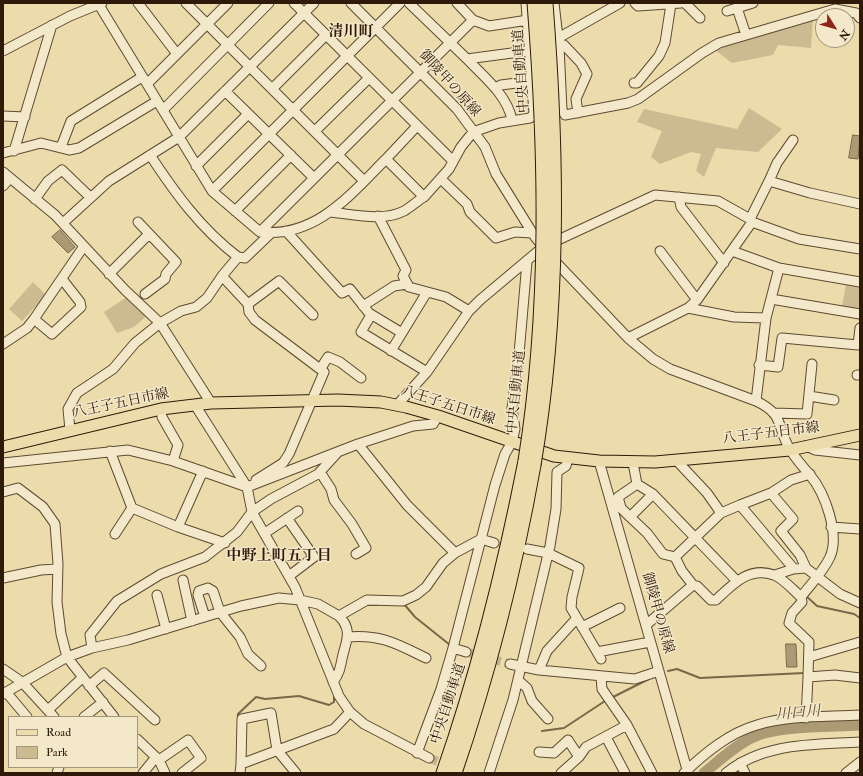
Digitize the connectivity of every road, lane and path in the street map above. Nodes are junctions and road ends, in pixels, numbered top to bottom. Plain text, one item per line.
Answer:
1 (138, 3) edge
2 (186, 3) edge
3 (228, 3) edge
4 (270, 3) edge
5 (294, 3) edge
6 (314, 3) edge
7 (352, 3) edge
8 (400, 3) edge
9 (409, 3) edge
10 (457, 3) edge
11 (526, 3) edge
12 (534, 3) edge
13 (546, 3) edge
14 (554, 3) edge
15 (620, 3) edge
16 (635, 3) edge
17 (681, 3) edge
18 (685, 3) edge
19 (753, 3) edge
20 (101, 4) edge
21 (671, 4) edge
22 (834, 6) edge
23 (737, 8) junction
24 (727, 11) dead end
25 (304, 13) junction
26 (859, 14) edge
27 (700, 18) dead end
28 (473, 20) junction
29 (528, 20) junction
30 (207, 24) junction
31 (52, 25) junction
32 (376, 27) junction
33 (326, 35) junction
34 (746, 35) junction
35 (450, 43) junction
36 (228, 45) junction
37 (559, 46) junction
38 (530, 50) junction
39 (3, 51) edge
40 (177, 54) junction
41 (347, 56) junction
42 (467, 59) junction
43 (250, 66) junction
44 (421, 72) junction
45 (369, 78) junction
46 (145, 81) junction
47 (532, 81) junction
48 (634, 83) dead end
49 (495, 88) junction
50 (272, 89) junction
51 (225, 91) junction
52 (392, 100) junction
53 (157, 101) junction
54 (163, 110) junction
55 (293, 110) junction
56 (562, 110) junction
57 (578, 113) junction
58 (248, 114) junction
59 (534, 114) junction
60 (3, 116) edge
61 (24, 117) junction
62 (512, 120) junction
63 (417, 126) junction
64 (315, 132) junction
65 (474, 132) junction
66 (269, 134) junction
67 (179, 137) junction
68 (793, 140) dead end
69 (61, 147) junction
70 (14, 151) junction
71 (3, 153) edge
72 (338, 154) junction
73 (150, 155) junction
74 (291, 155) junction
75 (386, 159) junction
76 (453, 161) junction
77 (196, 166) junction
78 (6, 175) edge
79 (314, 178) junction
80 (441, 179) junction
81 (364, 181) junction
82 (770, 181) junction
83 (3, 186) edge
84 (212, 191) junction
85 (90, 197) junction
86 (424, 197) junction
87 (679, 197) junction
88 (36, 199) junction
89 (860, 204) edge
90 (235, 211) junction
91 (330, 212) junction
92 (378, 216) junction
93 (751, 220) junction
94 (138, 222) dead end
95 (63, 223) junction
96 (286, 231) junction
97 (260, 232) junction
98 (271, 233) junction
99 (149, 234) junction
100 (533, 235) junction
101 (84, 246) junction
102 (543, 247) junction
103 (860, 249) edge
104 (660, 251) dead end
105 (732, 251) junction
106 (238, 257) junction
107 (526, 262) junction
108 (724, 262) junction
109 (779, 268) junction
110 (109, 274) junction
111 (222, 276) junction
112 (62, 279) junction
113 (860, 282) edge
114 (407, 284) junction
115 (427, 292) junction
116 (145, 294) dead end
117 (771, 299) junction
118 (697, 300) junction
119 (248, 304) junction
120 (363, 306) junction
121 (688, 308) junction
122 (469, 311) junction
123 (860, 314) edge
124 (313, 315) dead end
125 (371, 315) junction
126 (766, 318) junction
127 (34, 319) junction
128 (160, 323) junction
129 (860, 328) edge
130 (402, 332) junction
131 (628, 338) junction
132 (3, 344) edge
133 (391, 351) junction
134 (812, 364) dead end
135 (759, 365) junction
136 (320, 368) junction
137 (427, 372) junction
138 (361, 378) dead end
139 (809, 396) junction
140 (834, 400) dead end
141 (311, 401) junction
142 (756, 401) junction
143 (211, 403) junction
144 (195, 405) junction
145 (397, 405) junction
146 (160, 409) junction
147 (774, 413) junction
148 (438, 416) junction
149 (70, 430) junction
150 (860, 435) edge
151 (512, 442) junction
152 (358, 444) junction
153 (806, 446) junction
154 (3, 447) edge
155 (790, 450) junction
156 (110, 451) junction
157 (338, 452) junction
158 (859, 457) edge
159 (568, 458) junction
160 (676, 460) junction
161 (173, 461) junction
162 (599, 461) junction
163 (3, 463) edge
164 (530, 463) junction
165 (634, 463) junction
166 (203, 471) junction
167 (320, 472) junction
168 (810, 474) junction
169 (637, 484) junction
170 (247, 487) junction
171 (3, 492) edge
172 (771, 493) junction
173 (653, 494) junction
174 (740, 505) junction
175 (132, 508) junction
176 (298, 511) dead end
177 (252, 512) junction
178 (721, 513) junction
179 (630, 517) junction
180 (287, 518) junction
181 (178, 527) junction
182 (831, 527) junction
183 (860, 530) edge
184 (264, 533) junction
185 (115, 534) dead end
186 (696, 538) junction
187 (481, 539) junction
188 (225, 543) junction
189 (494, 543) dead end
190 (527, 549) dead end
191 (455, 553) junction
192 (548, 553) junction
193 (356, 554) dead end
194 (675, 558) junction
195 (806, 568) junction
196 (57, 569) junction
197 (794, 569) junction
198 (289, 576) junction
199 (776, 576) junction
200 (816, 577) junction
201 (3, 578) edge
202 (182, 580) dead end
203 (736, 580) junction
204 (693, 585) junction
205 (157, 595) dead end
206 (801, 597) junction
207 (300, 600) junction
208 (860, 603) edge
209 (620, 608) dead end
210 (220, 612) junction
211 (339, 616) junction
212 (205, 617) junction
213 (577, 618) junction
214 (192, 621) junction
215 (646, 626) junction
216 (582, 627) junction
217 (166, 629) junction
218 (348, 637) junction
219 (650, 642) junction
220 (860, 642) edge
221 (92, 648) junction
222 (453, 648) junction
223 (466, 652) tunnel mouth
224 (67, 657) junction
225 (426, 658) dead end
226 (809, 658) junction
227 (510, 664) tunnel mouth
228 (261, 666) dead end
229 (520, 667) junction
230 (3, 669) edge
231 (539, 670) junction
232 (659, 671) junction
233 (808, 676) junction
234 (601, 677) junction
235 (82, 678) junction
236 (860, 678) edge
237 (518, 680) junction
238 (22, 682) junction
239 (333, 682) junction
240 (89, 686) junction
241 (5, 693) edge
242 (103, 702) junction
243 (48, 710) junction
244 (350, 712) junction
245 (860, 715) edge
246 (25, 716) edge
247 (53, 716) edge
248 (85, 716) edge
249 (112, 716) edge
250 (806, 718) junction
251 (548, 719) dead end
252 (156, 720) dead end
253 (627, 725) junction
254 (606, 737) junction
255 (138, 740) edge
256 (860, 742) edge
257 (277, 750) junction
258 (538, 752) dead end
259 (417, 753) junction
260 (579, 757) junction
261 (429, 758) tunnel mouth
262 (157, 759) junction
263 (860, 762) edge
264 (740, 763) junction
265 (240, 768) edge
266 (686, 772) edge
267 (142, 773) edge
268 (164, 773) edge
269 (182, 773) edge
270 (296, 773) edge
271 (443, 773) edge
272 (455, 773) edge
273 (489, 773) edge
274 (561, 773) edge
275 (625, 773) edge
276 (652, 773) edge
277 (726, 773) edge
278 (745, 773) edge
279 (846, 773) edge

1 - 40 street
2 - 30 street
3 - 30 street
4 - 36 street
5 - 25 street
6 - 25 street
7 - 32 street, 御陵甲の原線
8 - 32 street
9 - 35 street
10 - 28 street
11 - 29 street
12 - 164 highway, 中央自動車道, bridge
13 - 164 highway, 中央自動車道, bridge
14 - 37 street
15 - 37 street
16 - 21 street
17 - 21 street
18 - 27 street
19 - 23 street
20 - 31 street
20 - 46 street
21 - 48 street
22 - 26 street
22 - 34 street
23 - 24 street
23 - 34 street
25 - 33 street
25 - 43 street
28 - 29 street
28 - 35 street
29 - 38 street
30 - 36 street
30 - 40 street
31 - 39 street
31 - 61 street
32 - 41 street
32 - 44 street, 御陵甲の原線
33 - 41 street
33 - 50 street
34 - 57 street
35 - 42 street
35 - 44 street
36 - 43 street
36 - 54 street
37 - 38 street
37 - 56 street
37 - 57 street
38 - 42 street
38 - 47 street
40 - 46 street
41 - 45 street
41 - 55 street
42 - 49 street
43 - 50 street
43 - 51 street
44 - 52 street
44 - 65 street, 御陵甲の原線
45 - 52 street
45 - 64 street
46 - 53 street
46 - 69 street
47 - 49 street
47 - 59 street
49 - 62 street
50 - 55 street
51 - 58 street
51 - 67 street
52 - 63 street
52 - 72 street
53 - 54 street
53 - 69 street
54 - 67 street
55 - 64 street
55 - 66 street
56 - 57 street
56 - 59 street
58 - 66 street
58 - 77 street
59 - 62 street
60 - 61 street
61 - 70 street
62 - 65 street
63 - 75 street
63 - 76 street
64 - 72 street
65 - 76 street
65 - 100 street, 御陵甲の原線
66 - 74 street
66 - 84 street
67 - 73 street
67 - 77 street
68 - 82 street
69 - 70 street
70 - 71 street
72 - 79 street
72 - 81 street
73 - 85 street
73 - 106 street
74 - 79 street
74 - 90 street
75 - 81 street
75 - 86 street
76 - 80 street
77 - 84 street
78 - 83 street
78 - 88 street
79 - 97 street
80 - 86 street
80 - 100 street
81 - 91 street
82 - 89 street
82 - 93 street
84 - 90 street
85 - 88 street
85 - 95 street
86 - 92 street
87 - 93 street
87 - 102 street
87 - 108 street
88 - 95 street
90 - 97 street
91 - 92 street
91 - 96 street
92 - 114 street
93 - 103 street
93 - 105 street
94 - 99 street
95 - 101 street
96 - 98 street
96 - 120 street
97 - 98 street
98 - 106 street
99 - 110 street
99 - 116 street
100 - 102 street, 御陵甲の原線
101 - 110 street
101 - 112 street
102 - 107 street
102 - 131 street, 御陵甲の原線
104 - 118 street
105 - 108 street
105 - 109 street
106 - 111 street
107 - 122 street
107 - 151 street
108 - 118 street
109 - 113 street
109 - 117 street
110 - 128 street
111 - 119 street
111 - 128 street
112 - 127 street
112 - 127 street
114 - 115 street
114 - 120 street
115 - 122 street
115 - 130 street
117 - 123 street
117 - 126 street
118 - 121 street
119 - 124 street
119 - 136 street
120 - 125 street
121 - 126 street
121 - 131 street
122 - 137 street
125 - 130 street
125 - 133 street
126 - 135 street
127 - 132 street
128 - 143 street
128 - 149 street
129 - 135 street
130 - 133 street
131 - 142 street, 御陵甲の原線
133 - 137 street
134 - 139 street
135 - 142 street
136 - 138 street
136 - 141 street
137 - 145 street
139 - 140 street
139 - 147 street
141 - 143 main road, 八王子五日市線
141 - 145 main road, 八王子五日市線
141 - 170 street
142 - 147 street, 御陵甲の原線
143 - 144 main road, 八王子五日市線
144 - 146 main road, 八王子五日市線
144 - 170 street
145 - 148 main road, 八王子五日市線
146 - 149 main road, 八王子五日市線
146 - 161 street
147 - 155 street
148 - 151 main road, 八王子五日市線
148 - 152 street
149 - 154 main road, 八王子五日市線
150 - 153 main road, 八王子五日市線
151 - 159 main road, 八王子五日市線
151 - 187 street
152 - 157 street
152 - 191 street
153 - 155 main road, 八王子五日市線
153 - 158 street
155 - 160 main road, 八王子五日市線
155 - 168 street
156 - 161 street
156 - 163 street
156 - 175 street
157 - 167 street
157 - 170 street
159 - 162 main road, 八王子五日市線
159 - 192 street
160 - 165 main road, 八王子五日市線
160 - 178 street
161 - 166 street
162 - 165 main road, 八王子五日市線
162 - 215 street, 御陵甲の原線
164 - 271 highway, 中央自動車道
164 - 272 highway, 中央自動車道
165 - 169 street
166 - 170 street
166 - 181 street
167 - 177 street
167 - 193 street
168 - 172 street
168 - 182 street
169 - 173 street
169 - 179 street
170 - 177 street
171 - 196 street
172 - 174 street
172 - 195 street
173 - 179 street
173 - 186 street
174 - 178 street
174 - 197 street
175 - 181 street
175 - 185 street
176 - 180 street
177 - 184 street
177 - 188 street
178 - 186 street
179 - 194 street
180 - 184 street
180 - 198 street
181 - 188 street
182 - 183 street
182 - 200 street
184 - 198 street
186 - 194 street
186 - 203 street
187 - 189 street
187 - 191 street
187 - 222 street
188 - 221 street
190 - 192 street
191 - 211 street
192 - 213 street
192 - 229 street
194 - 204 street
195 - 197 street
195 - 200 street
196 - 201 street
196 - 224 street
197 - 199 street
198 - 207 street
199 - 203 street
199 - 206 street
200 - 206 street
200 - 208 street
202 - 214 street
203 - 204 street
204 - 215 street
205 - 217 street
206 - 226 street
207 - 210 street
207 - 211 street
207 - 239 street
209 - 216 street
210 - 212 street
210 - 212 street
210 - 228 street
211 - 218 street
212 - 214 street
213 - 216 street
213 - 231 street
214 - 217 street
215 - 219 street, 御陵甲の原線
216 - 219 street
217 - 221 street
218 - 225 street
218 - 239 street
219 - 232 street, 御陵甲の原線
220 - 226 street
221 - 224 street
222 - 223 street
222 - 259 street
224 - 235 street
224 - 238 street
226 - 233 street
227 - 229 street
229 - 231 street
229 - 237 street
230 - 238 street
231 - 234 street
232 - 234 street
232 - 266 street, 御陵甲の原線
233 - 236 street
233 - 250 street
234 - 253 street
235 - 240 street
235 - 243 street
237 - 251 street
237 - 273 street
238 - 241 street
238 - 243 street
239 - 244 street
240 - 242 street
240 - 252 street
241 - 246 street
242 - 248 street
242 - 249 street
243 - 247 street
244 - 257 street
244 - 259 street
245 - 250 street
250 - 266 street
253 - 254 street
253 - 276 street
254 - 260 street
254 - 275 street
255 - 262 street
256 - 264 street
257 - 265 street
257 - 265 street
257 - 270 street
258 - 260 street
259 - 261 street
260 - 274 street
262 - 267 street
262 - 268 street
262 - 269 street
263 - 279 street
264 - 277 street
264 - 278 street

